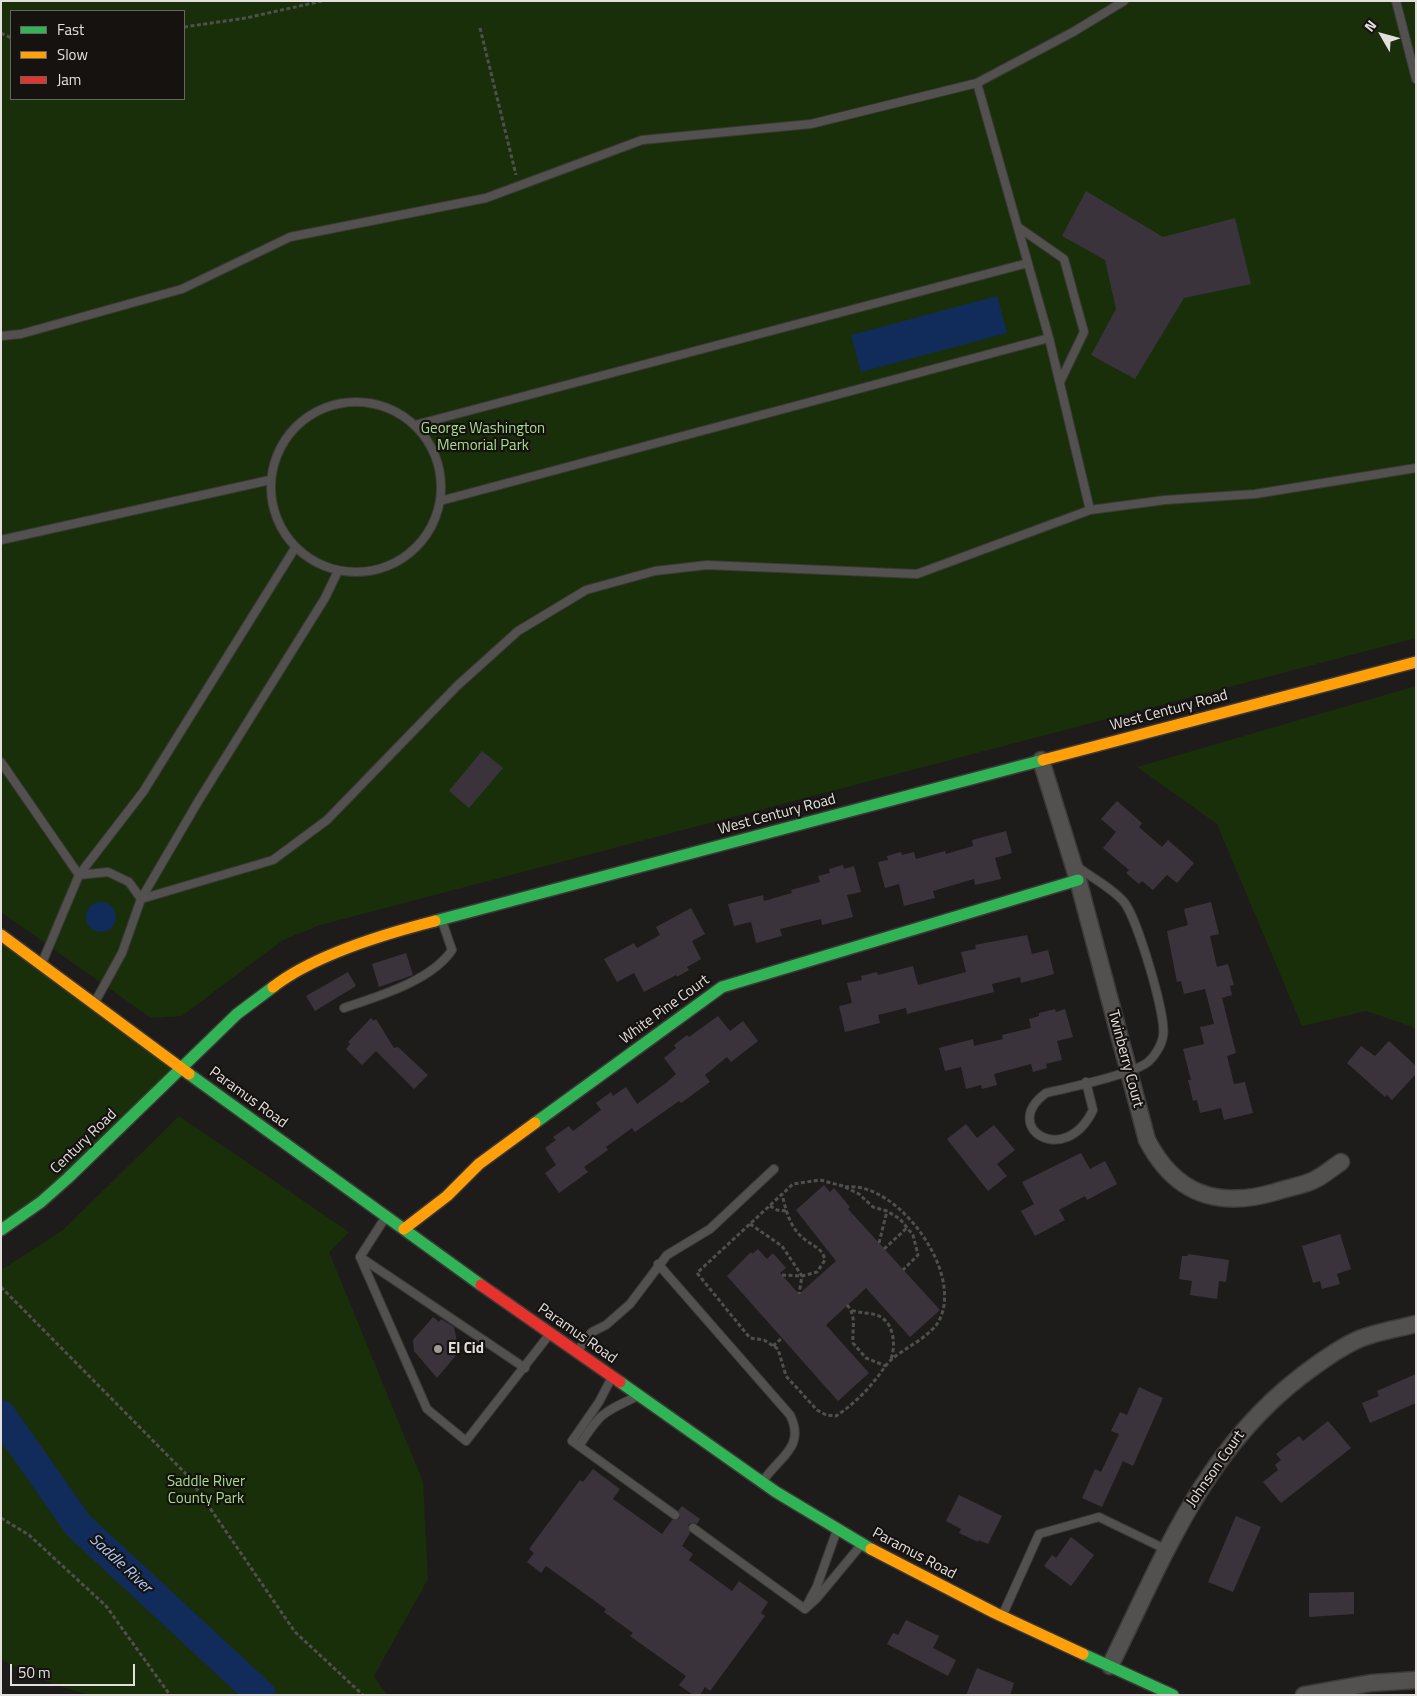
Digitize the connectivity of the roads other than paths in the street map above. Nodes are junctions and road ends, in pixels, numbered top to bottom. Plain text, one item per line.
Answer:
1 (1124, 1) edge
2 (1396, 1) edge
3 (1416, 79) edge
4 (977, 83) junction
5 (1018, 227) junction
6 (1028, 263) junction
7 (1, 336) edge
8 (1049, 338) junction
9 (1060, 382) junction
10 (415, 426) junction
11 (1416, 468) edge
12 (270, 480) junction
13 (440, 501) junction
14 (1090, 510) junction
15 (1, 540) edge
16 (295, 548) junction
17 (338, 572) junction
18 (1416, 662) edge
19 (1041, 760) junction
20 (1, 762) edge
21 (1072, 863) junction
22 (79, 876) junction
23 (1078, 880) junction
24 (141, 899) junction
25 (441, 919) junction
26 (1, 935) edge
27 (41, 964) junction
28 (94, 1003) junction
29 (344, 1008) dead end
30 (182, 1069) junction
31 (1128, 1071) junction
32 (1086, 1082) junction
33 (1341, 1162) dead end
34 (774, 1169) dead end
35 (386, 1216) junction
36 (404, 1229) junction
37 (1, 1230) edge
38 (360, 1257) junction
39 (658, 1264) junction
40 (1416, 1324) edge
41 (550, 1333) junction
42 (577, 1352) junction
43 (525, 1368) junction
44 (612, 1377) junction
45 (639, 1396) junction
46 (579, 1446) junction
47 (762, 1482) junction
48 (676, 1515) dead end
49 (693, 1528) dead end
50 (837, 1530) junction
51 (862, 1544) junction
52 (1167, 1551) junction
53 (805, 1609) junction
54 (1002, 1616) junction
55 (1110, 1666) junction
56 (1416, 1680) edge
57 (1173, 1695) edge
58 (1304, 1695) edge

1 - 4 lane
2 - 3 lane
4 - 5 lane
4 - 7 lane
5 - 6 lane
5 - 9 lane
6 - 8 lane
6 - 10 lane
8 - 9 lane
8 - 13 lane
9 - 14 lane
10 - 12 lane
10 - 13 lane
11 - 14 lane
12 - 15 lane
12 - 16 lane
13 - 17 lane
14 - 24 lane
16 - 17 lane
16 - 22 lane
17 - 24 lane
18 - 19 main road, West Century Road
19 - 21 street, Twinberry Court
19 - 25 main road, West Century Road
20 - 22 lane
21 - 23 street, Twinberry Court
21 - 31 lane
22 - 24 lane
22 - 27 lane
23 - 31 street, Twinberry Court
23 - 36 main road, White Pine Court
24 - 28 lane
25 - 29 lane
25 - 30 main road, West Century Road
26 - 27 main road, Paramus Road
27 - 28 main road, Paramus Road
28 - 30 main road, Paramus Road
30 - 35 main road, Paramus Road
30 - 37 main road, Century Road
31 - 32 lane
31 - 33 street, Twinberry Court
32 - 32 lane
34 - 39 lane
35 - 36 main road, Paramus Road
35 - 38 lane
36 - 41 main road, Paramus Road
38 - 43 lane
38 - 43 lane
39 - 42 lane
39 - 47 lane
40 - 52 street, Johnson Court
41 - 42 main road, Paramus Road
41 - 43 lane
42 - 44 main road, Paramus Road
44 - 45 main road, Paramus Road
44 - 46 lane
45 - 46 lane
45 - 47 main road, Paramus Road
46 - 48 lane
47 - 50 main road, Paramus Road
49 - 53 lane
50 - 51 main road, Paramus Road
50 - 53 lane
51 - 53 lane
51 - 54 main road, Paramus Road
52 - 54 lane
52 - 55 street, Johnson Court
54 - 55 main road, Paramus Road
55 - 57 main road, Paramus Road
56 - 58 street

